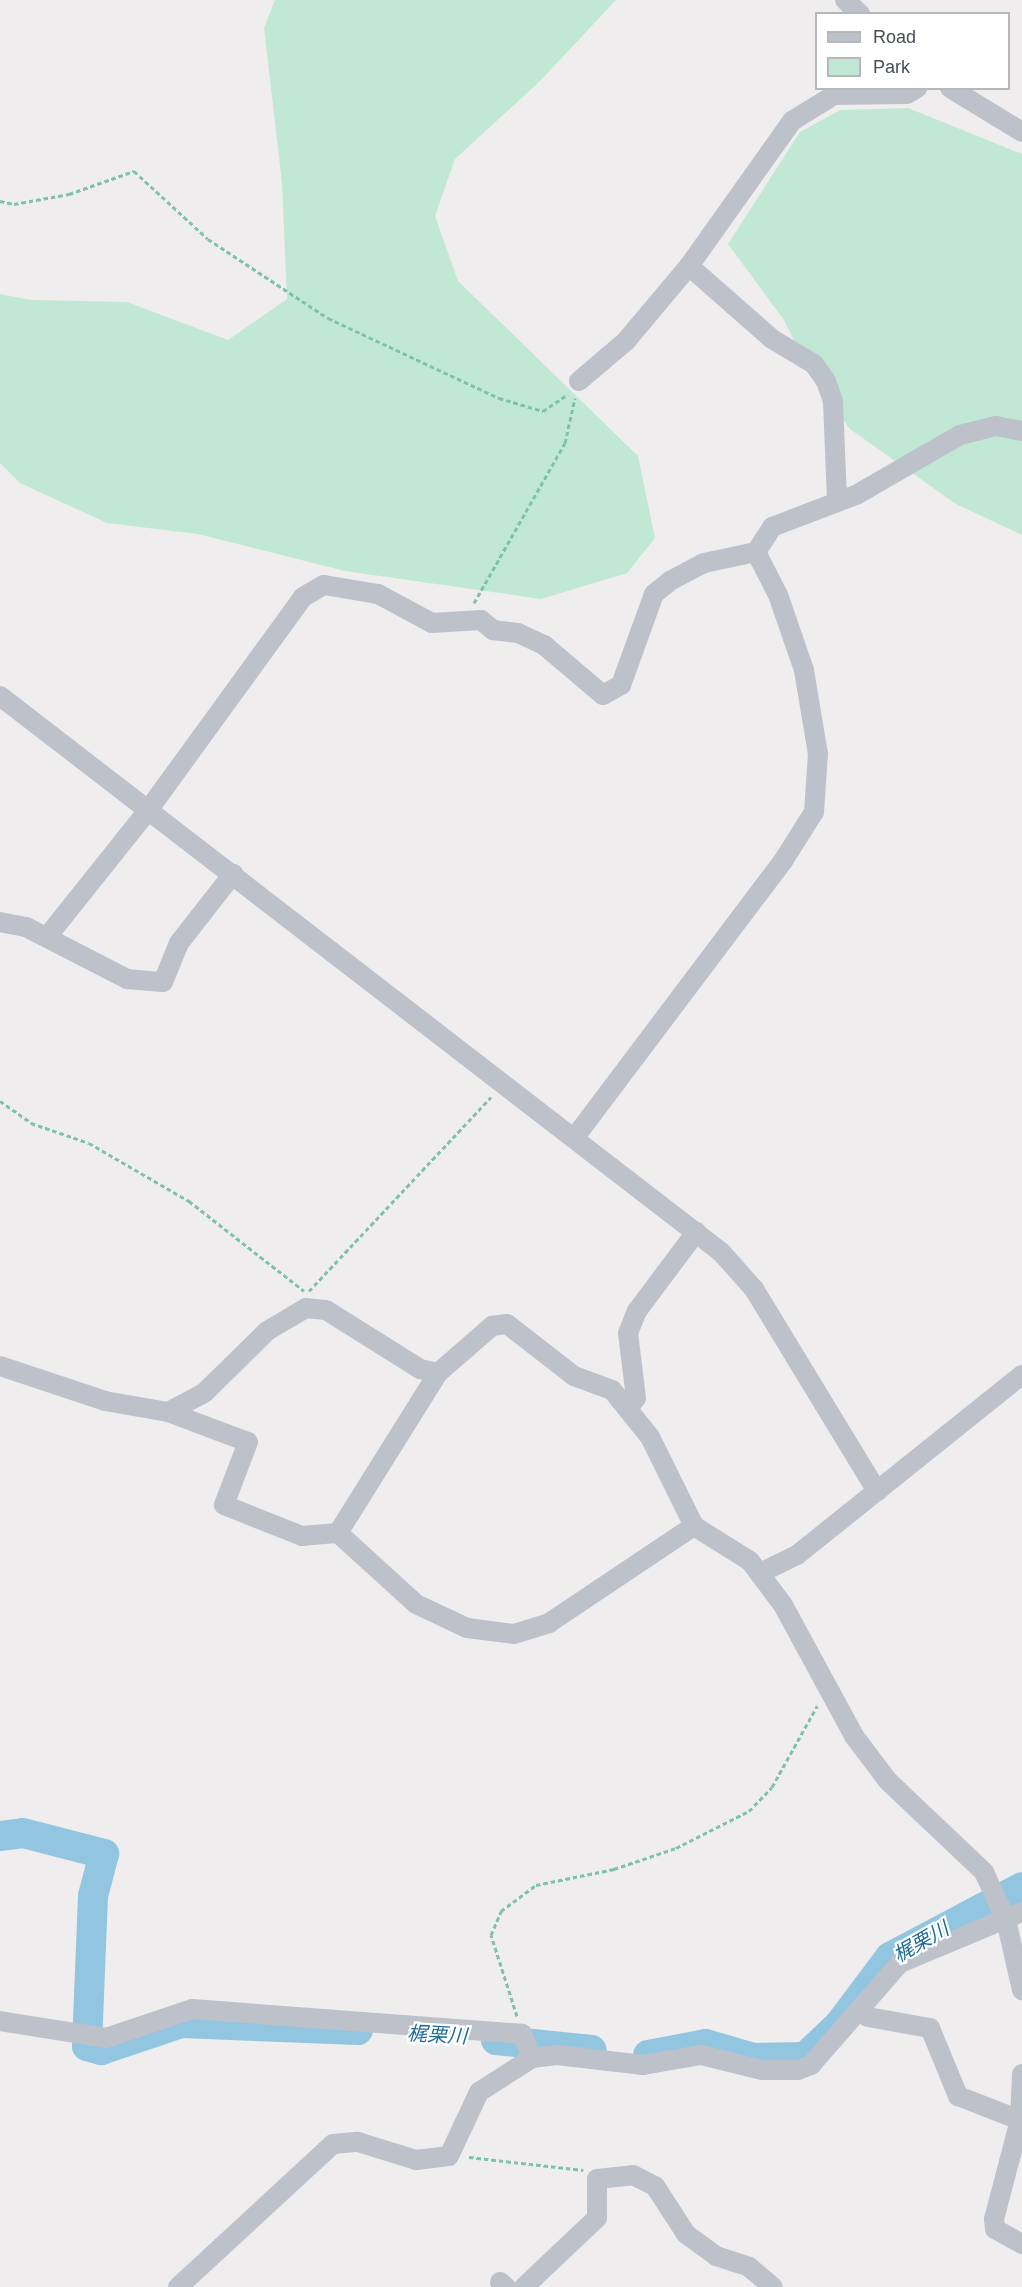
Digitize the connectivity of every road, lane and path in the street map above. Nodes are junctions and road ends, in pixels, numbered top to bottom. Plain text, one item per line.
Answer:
1 (845, 0) edge
2 (858, 12) edge
3 (914, 90) edge
4 (953, 90) edge
5 (1022, 132) edge
6 (0, 201) edge
7 (689, 266) junction
8 (579, 381) junction
9 (1022, 431) edge
10 (837, 500) junction
11 (756, 552) junction
12 (464, 620) junction
13 (0, 696) edge
14 (149, 809) junction
15 (233, 874) junction
16 (0, 922) edge
17 (47, 937) junction
18 (504, 1082) junction
19 (0, 1101) edge
20 (575, 1137) junction
21 (696, 1232) junction
22 (307, 1301) junction
23 (0, 1366) edge
24 (438, 1373) junction
25 (1022, 1375) edge
26 (629, 1407) junction
27 (168, 1412) junction
28 (877, 1491) junction
29 (694, 1526) junction
30 (338, 1533) junction
31 (760, 1573) junction
32 (826, 1688) junction
33 (1010, 1915) edge
34 (1022, 1990) edge
35 (861, 2011) junction
36 (0, 2021) edge
37 (522, 2034) junction
38 (532, 2058) junction
39 (1022, 2074) edge
40 (1020, 2120) junction
41 (449, 2156) junction
42 (597, 2180) junction
43 (1022, 2244) edge
44 (178, 2287) edge
45 (524, 2287) edge
46 (773, 2287) edge

1 - 2 street
3 - 7 street
4 - 5 street
6 - 8 path
7 - 8 street
7 - 10 street
8 - 12 path
9 - 10 street
10 - 11 street
11 - 12 street
11 - 20 street
12 - 14 street
13 - 14 street
14 - 15 street
14 - 17 street
15 - 17 street
15 - 18 street
16 - 17 street
18 - 20 street
18 - 22 path
19 - 22 path
20 - 21 street
21 - 26 street
21 - 28 street
22 - 24 street
22 - 27 street
23 - 27 street
24 - 26 street
24 - 30 street
25 - 28 street
26 - 29 street
27 - 30 street
28 - 31 street
29 - 30 street
29 - 31 street
31 - 32 street
32 - 33 street
32 - 37 path
33 - 34 street
33 - 35 street
35 - 38 street
35 - 40 street
36 - 37 street
37 - 38 street
38 - 41 street
39 - 40 street
40 - 43 street
41 - 42 path
41 - 44 street
42 - 45 street
42 - 46 street

